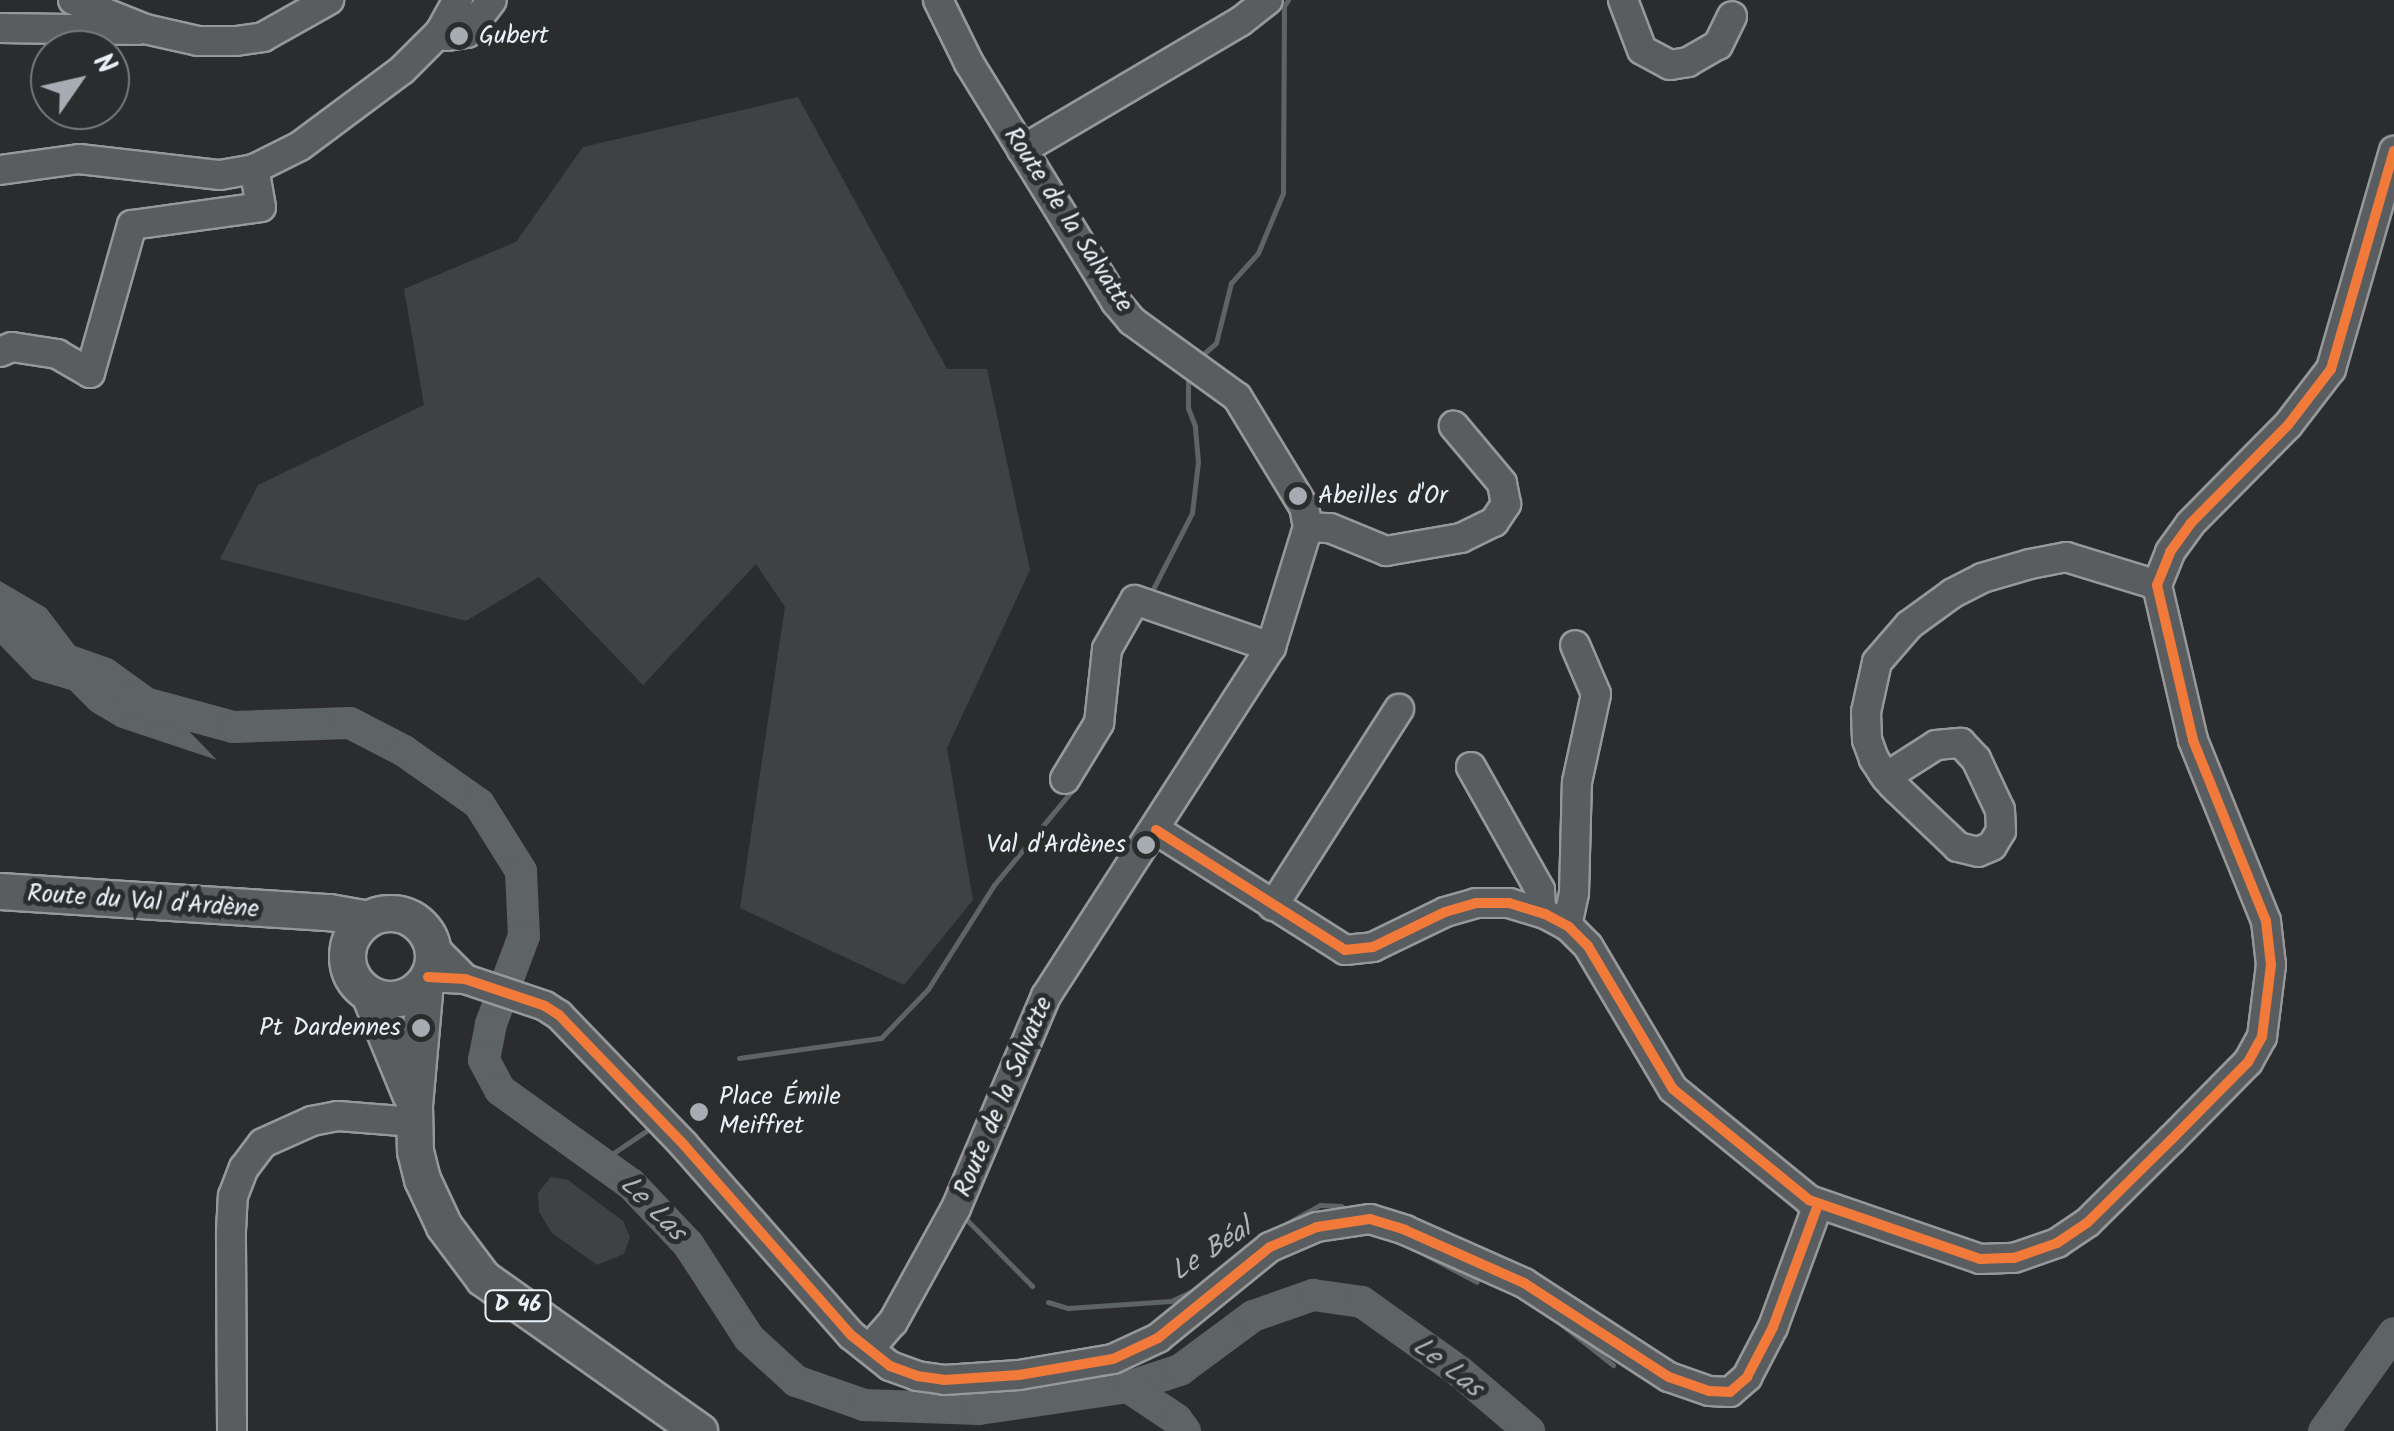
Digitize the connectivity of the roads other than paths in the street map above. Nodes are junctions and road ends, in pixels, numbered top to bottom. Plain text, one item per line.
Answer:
1 (73, 0) edge
2 (329, 0) edge
3 (458, 0) edge
4 (492, 0) edge
5 (938, 0) edge
6 (1268, 0) edge
7 (1623, 0) edge
8 (1732, 16) dead end
9 (0, 28) edge
10 (145, 30) junction
11 (440, 32) junction
12 (1022, 150) junction
13 (2394, 151) edge
14 (254, 169) junction
15 (0, 170) edge
16 (0, 352) edge
17 (1454, 426) dead end
18 (1308, 527) junction
19 (2158, 585) junction
20 (1575, 645) dead end
21 (1271, 647) junction
22 (1399, 709) dead end
23 (1471, 767) dead end
24 (1886, 777) dead end
25 (1065, 778) dead end
26 (1156, 830) junction
27 (0, 892) edge
28 (1273, 906) junction
29 (286, 912) junction
30 (1541, 912) junction
31 (366, 920) junction
32 (1566, 926) junction
33 (347, 958) junction
34 (428, 969) junction
35 (370, 994) junction
36 (414, 1114) junction
37 (1818, 1205) junction
38 (870, 1348) junction
39 (232, 1431) edge
40 (698, 1431) edge

1 - 10 street
2 - 10 street
3 - 11 street
4 - 11 street
5 - 12 street, Route de la Salvatte
6 - 12 street
7 - 8 street
9 - 10 street
11 - 14 street
12 - 18 street, Route de la Salvatte
13 - 19 street
14 - 15 street
14 - 16 street
17 - 18 street
18 - 21 street, Route de la Salvatte
19 - 24 street
19 - 37 street
20 - 32 street
21 - 25 street
21 - 26 street, Route de la Salvatte
22 - 28 street
23 - 30 street
26 - 28 street
26 - 38 street, Route de la Salvatte
27 - 29 main road, Route du Val d'Ardène
28 - 30 street
29 - 31 main road, Route du Val d'Ardène
29 - 33 main road, Route du Val d'Ardène
30 - 32 street
31 - 33 main road
31 - 34 main road
32 - 37 street
33 - 35 main road
34 - 35 main road
34 - 36 main road, D 46
34 - 38 street
35 - 36 main road, D 46
36 - 39 street
36 - 40 main road, D 46
37 - 38 street

